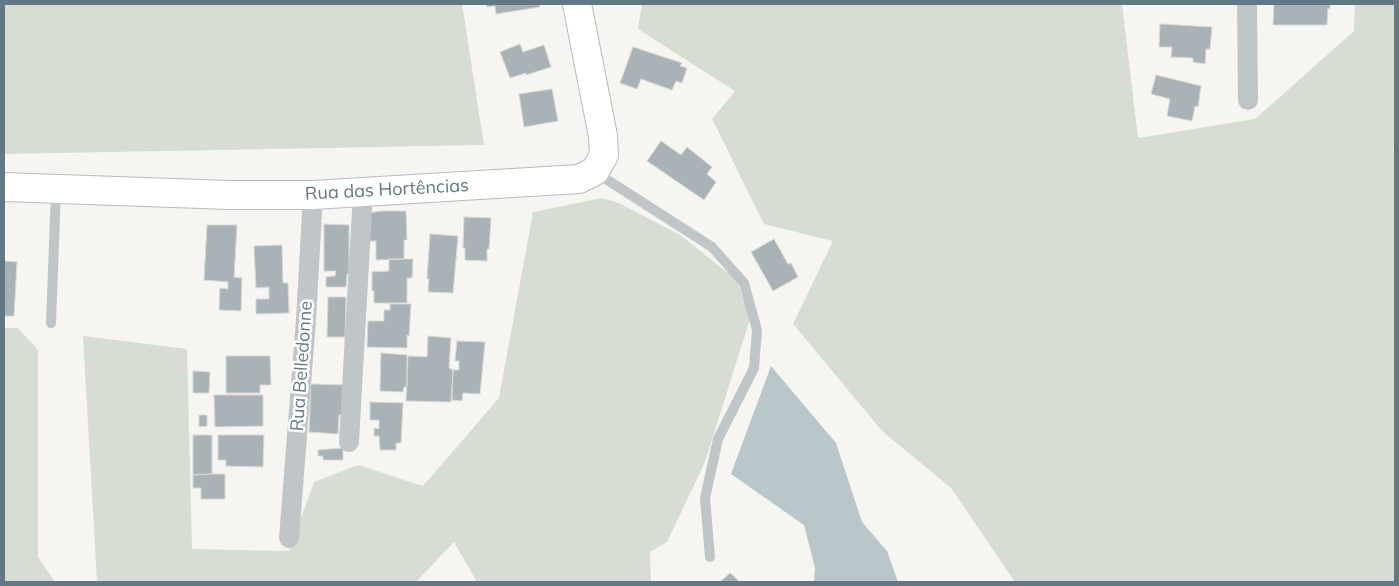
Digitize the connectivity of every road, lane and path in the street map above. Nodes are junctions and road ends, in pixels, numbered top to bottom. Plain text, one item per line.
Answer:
1 (576, 4) edge
2 (1247, 4) edge
3 (1248, 100) dead end
4 (594, 171) junction
5 (4, 187) edge
6 (56, 189) junction
7 (363, 192) junction
8 (313, 195) junction
9 (51, 323) dead end
10 (350, 442) dead end
11 (289, 538) dead end
12 (710, 556) dead end

1 - 4 street
2 - 3 street
4 - 7 street, Rua das Hortências
4 - 12 lane
5 - 6 street, Rua das Hortências
6 - 8 street, Rua das Hortências
6 - 9 lane
7 - 8 street, Rua das Hortências
7 - 10 street
8 - 11 street, Rua Belledonne

